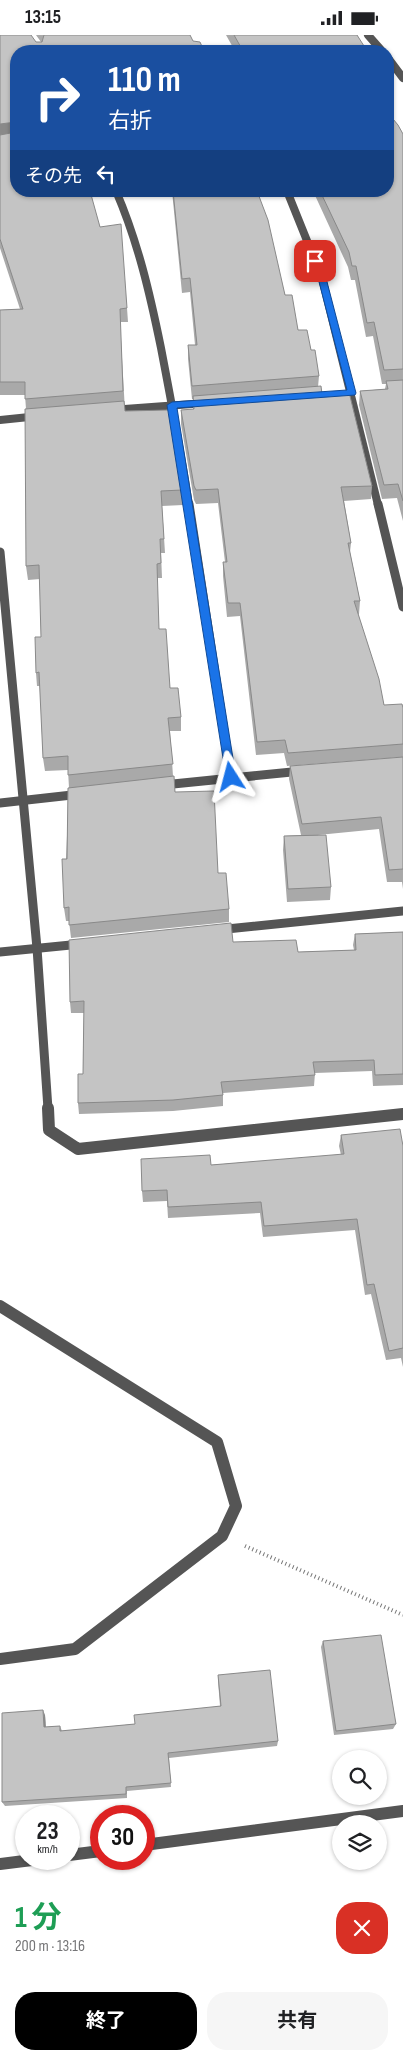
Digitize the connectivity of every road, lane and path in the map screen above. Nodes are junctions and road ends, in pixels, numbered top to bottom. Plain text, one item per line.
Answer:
1 (368, 35) edge
2 (377, 45) edge
3 (394, 67) edge
4 (403, 78) edge
5 (119, 197) edge
6 (289, 197) edge
7 (342, 393) edge
8 (356, 393) junction
9 (219, 402) edge
10 (172, 405) junction
11 (105, 411) edge
12 (48, 416) edge
13 (0, 420) edge
14 (0, 552) edge
15 (403, 607) edge
16 (307, 771) edge
17 (231, 777) junction
18 (152, 786) edge
19 (92, 793) edge
20 (22, 801) junction
21 (0, 803) edge
22 (403, 911) edge
23 (205, 931) edge
24 (96, 942) edge
25 (37, 948) junction
26 (0, 952) edge
27 (403, 1114) edge
28 (0, 1306) edge
29 (249, 1547) dead end
30 (403, 1615) edge
31 (0, 1659) edge
32 (403, 1811) edge
33 (155, 1844) edge
34 (15, 1862) edge
35 (0, 1864) edge

1 - 2 street
3 - 4 street
5 - 10 street
6 - 8 street
7 - 8 street
8 - 15 street
9 - 10 street
10 - 11 street
10 - 17 street
12 - 13 street
14 - 20 street
16 - 17 street
17 - 18 street
19 - 20 street
20 - 21 street
20 - 25 street
22 - 23 street
24 - 25 street
25 - 26 street
25 - 27 street
28 - 31 street
29 - 30 path
32 - 33 street
34 - 35 street

